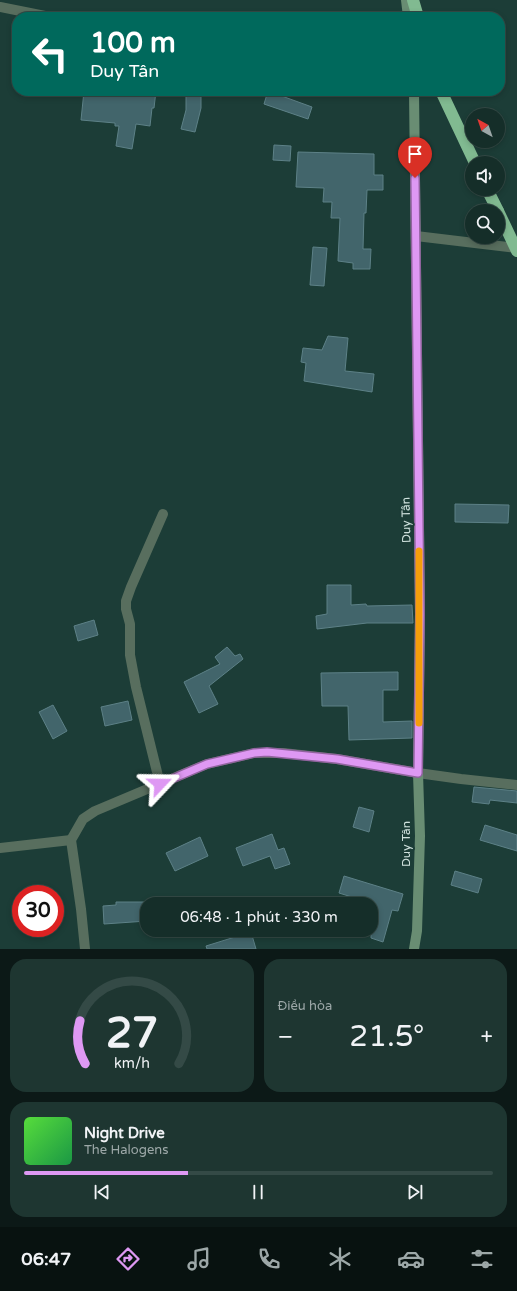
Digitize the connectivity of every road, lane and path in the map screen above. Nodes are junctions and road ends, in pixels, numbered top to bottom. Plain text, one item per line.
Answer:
1 (406, 0) edge
2 (413, 0) edge
3 (0, 7) edge
4 (25, 12) edge
5 (407, 12) edge
6 (417, 12) edge
7 (414, 96) edge
8 (443, 96) edge
9 (472, 156) edge
10 (505, 226) edge
11 (416, 236) junction
12 (516, 249) edge
13 (163, 514) dead end
14 (418, 773) junction
15 (160, 784) junction
16 (517, 785) edge
17 (71, 840) junction
18 (0, 848) edge
19 (85, 949) edge
20 (414, 949) edge

1 - 5 street
2 - 6 highway
3 - 4 street
7 - 11 street, Duy Tân
8 - 9 highway
10 - 12 highway
11 - 12 street
11 - 14 street, Duy Tân
13 - 15 street
14 - 15 street
14 - 16 street
14 - 20 street, Duy Tân
15 - 17 street
17 - 18 street
17 - 19 street

